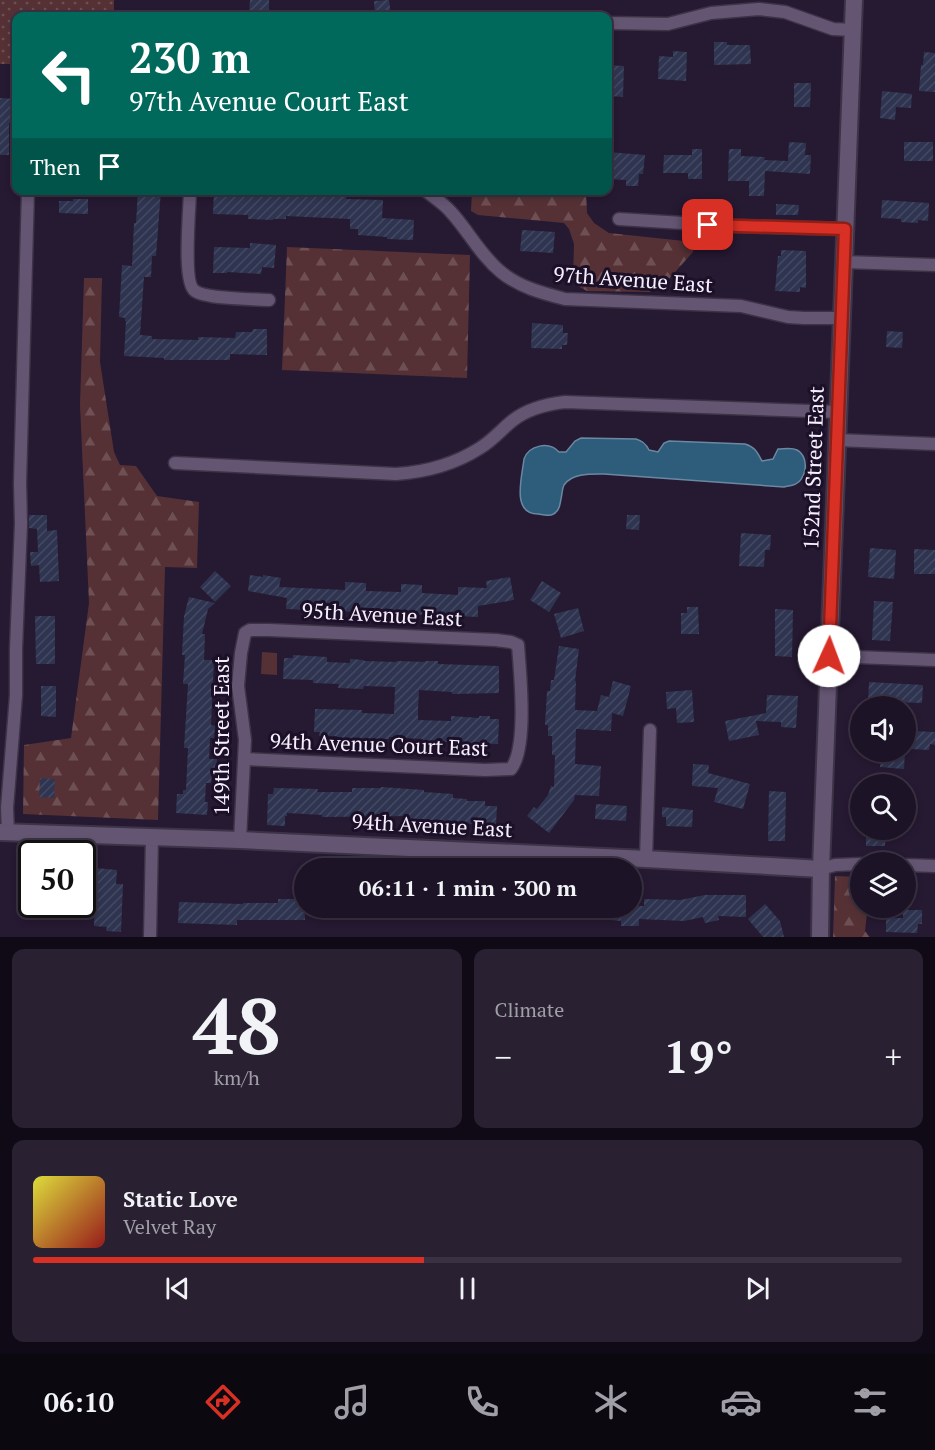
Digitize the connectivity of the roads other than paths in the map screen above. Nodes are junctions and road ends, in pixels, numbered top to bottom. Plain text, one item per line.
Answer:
1 (854, 0) edge
2 (612, 23) edge
3 (853, 30) junction
4 (28, 195) edge
5 (190, 195) edge
6 (431, 195) edge
7 (619, 219) dead end
8 (845, 229) junction
9 (844, 262) junction
10 (935, 265) edge
11 (269, 300) dead end
12 (842, 318) junction
13 (838, 412) junction
14 (837, 440) junction
15 (935, 444) edge
16 (175, 462) dead end
17 (245, 633) joint
18 (829, 656) junction
19 (935, 660) edge
20 (650, 730) dead end
21 (245, 759) junction
22 (511, 769) joint
23 (4, 832) edge
24 (152, 838) junction
25 (240, 840) junction
26 (646, 859) junction
27 (850, 864) edge
28 (916, 865) edge
29 (935, 866) edge
30 (821, 868) junction
31 (150, 937) edge
32 (820, 937) edge

1 - 3 main road, 152nd Street East
2 - 3 street
3 - 8 main road, 152nd Street East
4 - 23 street
5 - 11 street
6 - 12 street, 97th Avenue East
7 - 8 street
8 - 9 main road, 152nd Street East
9 - 10 street
9 - 12 main road, 152nd Street East
12 - 13 main road, 152nd Street East
13 - 14 main road, 152nd Street East
13 - 16 street
14 - 15 street
14 - 18 main road, 152nd Street East
17 - 21 street, 149th Street East
17 - 22 street, 95th Avenue East
18 - 19 street
18 - 30 main road, 152nd Street East
20 - 26 street
21 - 22 street, 94th Avenue Court East
21 - 25 street, 149th Street East
23 - 24 main road, 94th Avenue East
24 - 25 main road, 94th Avenue East
24 - 31 street
25 - 26 main road, 94th Avenue East
26 - 30 main road, 94th Avenue East
27 - 30 street, 94th Avenue East
28 - 29 street
30 - 32 main road, 152nd Street East

